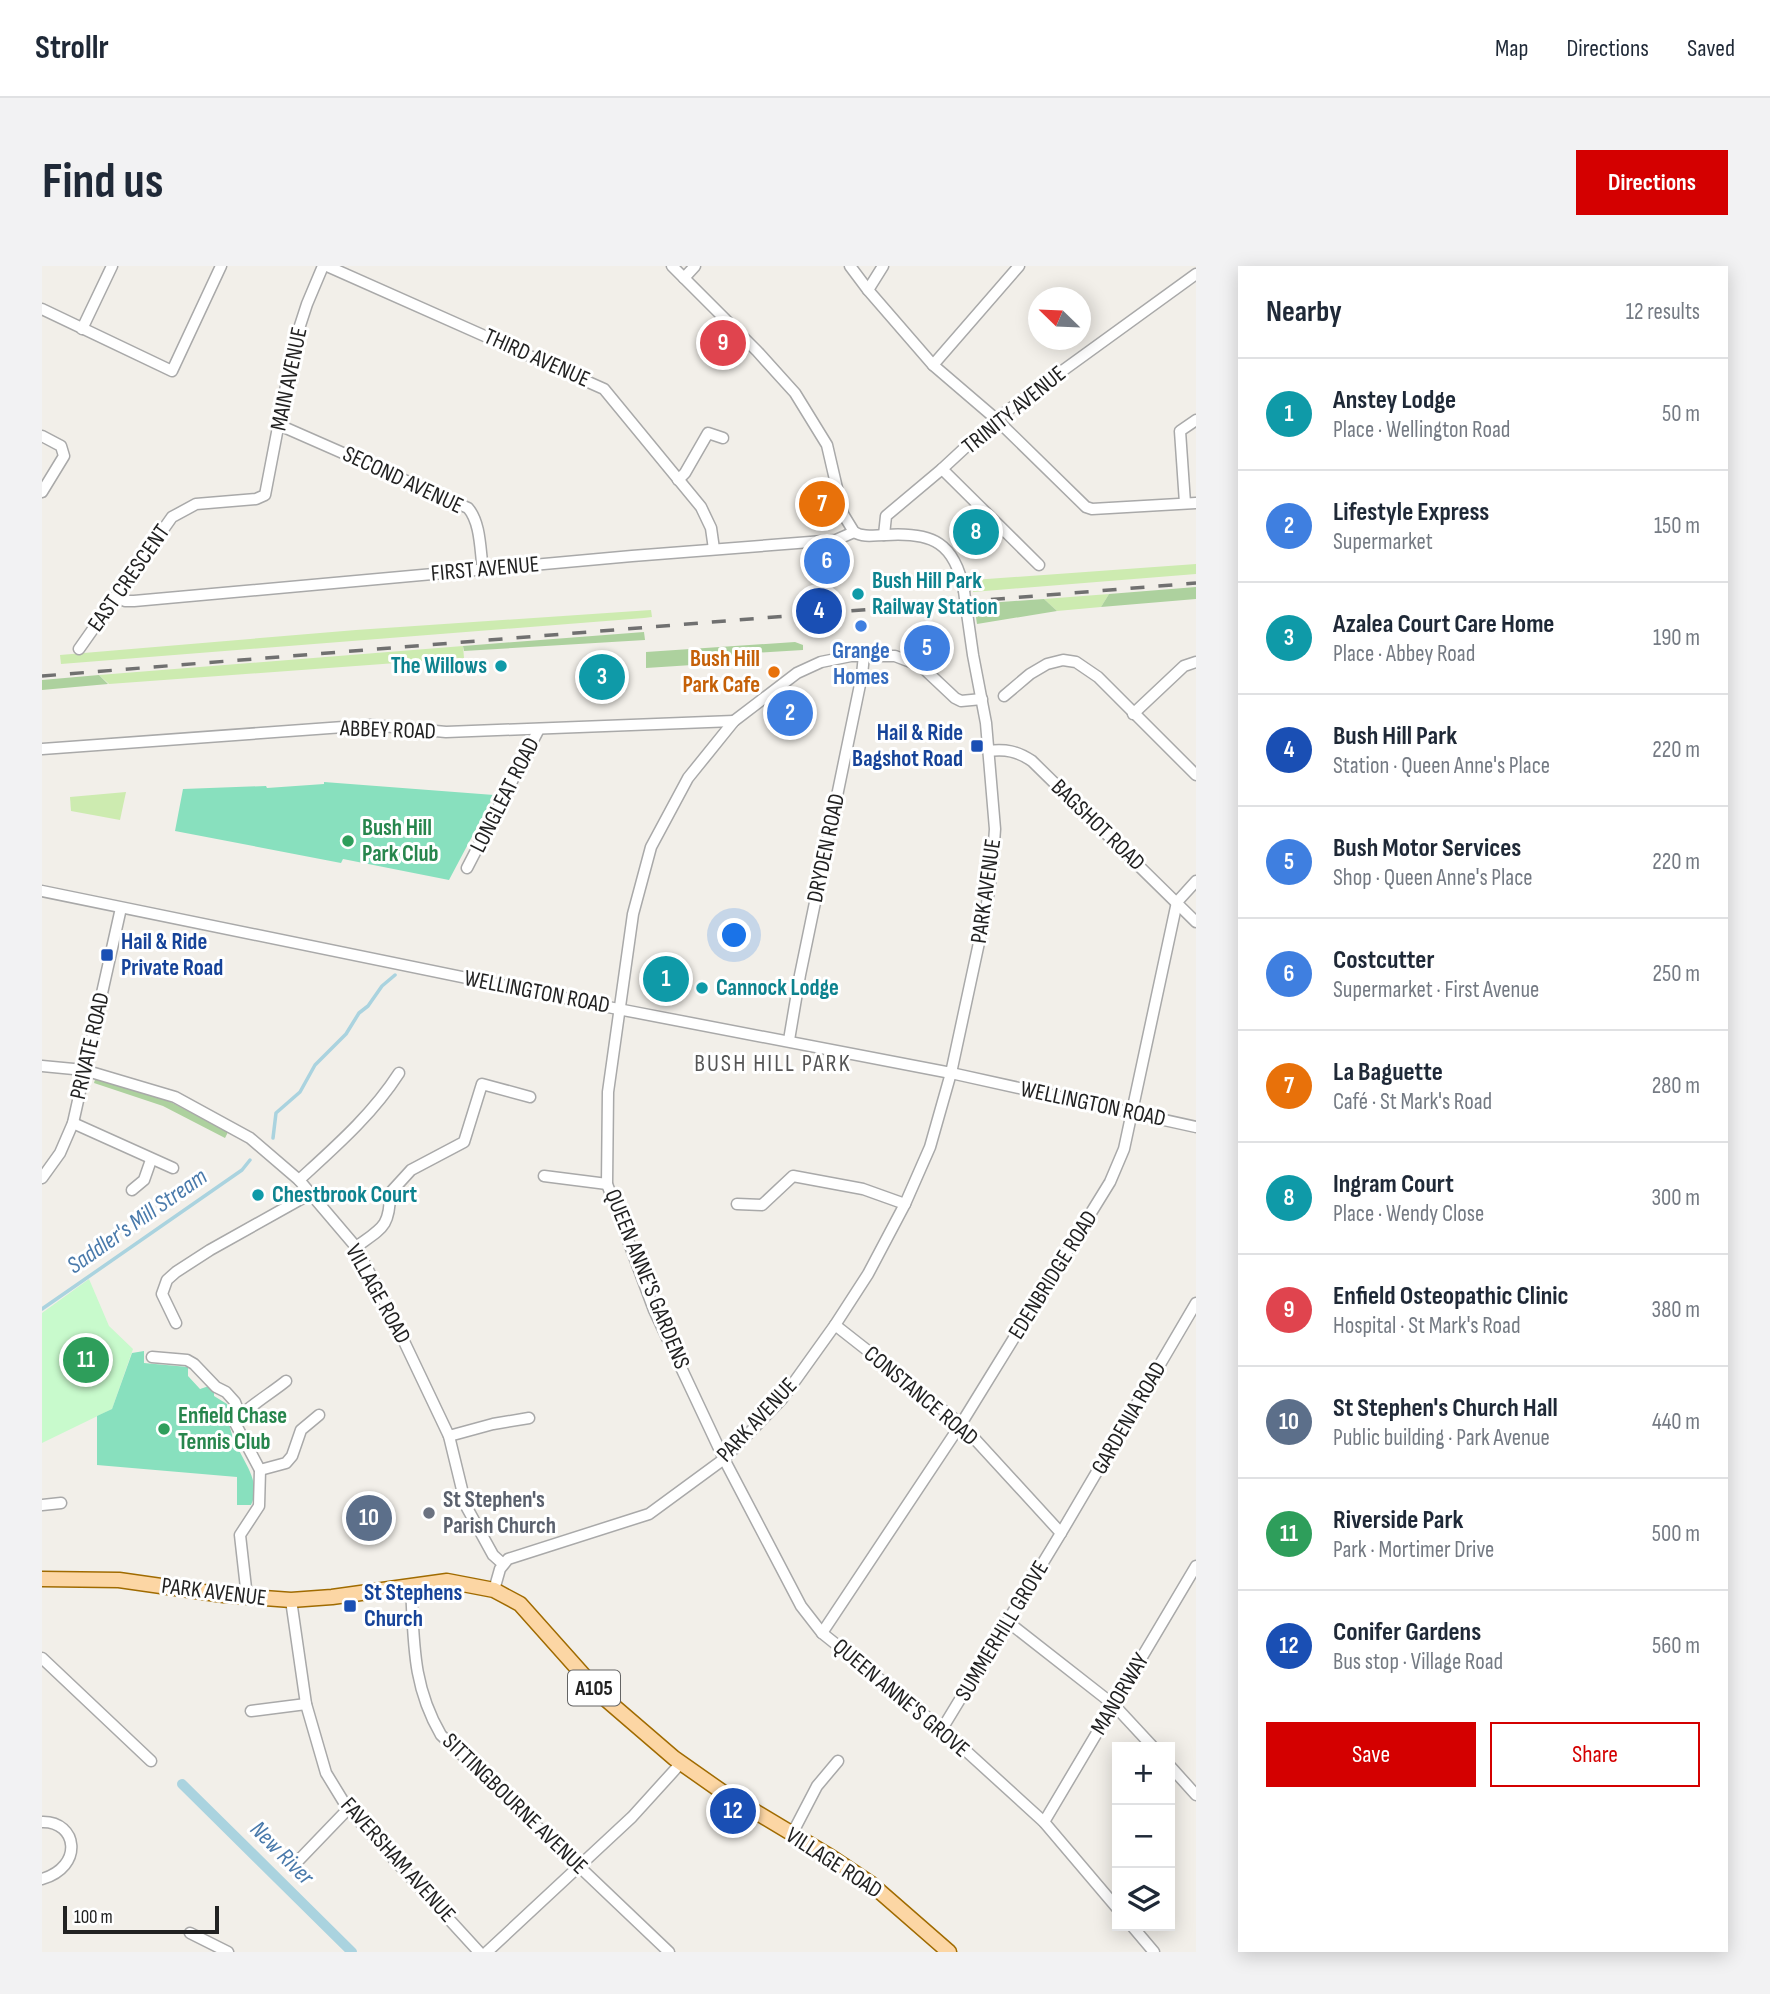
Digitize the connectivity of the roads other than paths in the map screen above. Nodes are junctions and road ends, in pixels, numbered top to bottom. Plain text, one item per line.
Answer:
1 (112, 266) edge
2 (221, 266) edge
3 (325, 266) edge
4 (672, 266) edge
5 (695, 266) edge
6 (850, 266) edge
7 (883, 266) edge
8 (1019, 266) edge
9 (1196, 274) edge
10 (684, 278) junction
11 (868, 290) junction
12 (42, 309) edge
13 (82, 329) junction
14 (933, 365) junction
15 (996, 419) junction
16 (1196, 420) edge
17 (279, 425) junction
18 (42, 436) edge
19 (723, 438) dead end
20 (942, 469) junction
21 (678, 480) junction
22 (42, 492) edge
23 (265, 495) joint
24 (1191, 503) edge
25 (853, 532) junction
26 (884, 535) junction
27 (714, 549) junction
28 (1039, 565) dead end
29 (483, 570) junction
30 (117, 596) junction
31 (79, 649) dead end
32 (864, 655) junction
33 (1196, 662) edge
34 (1004, 696) dead end
35 (982, 699) junction
36 (1133, 714) junction
37 (734, 721) junction
38 (539, 729) junction
39 (42, 749) edge
40 (988, 751) junction
41 (1196, 775) edge
42 (472, 864) dead end
43 (1196, 881) edge
44 (42, 891) edge
45 (1177, 902) junction
46 (121, 908) junction
47 (1196, 922) edge
48 (618, 1009) junction
49 (789, 1040) junction
50 (42, 1066) edge
51 (84, 1070) junction
52 (400, 1073) dead end
53 (951, 1073) junction
54 (530, 1097) dead end
55 (1131, 1112) junction
56 (73, 1123) junction
57 (1196, 1127) edge
58 (151, 1160) junction
59 (173, 1168) dead end
60 (544, 1176) dead end
61 (42, 1178) edge
62 (299, 1180) junction
63 (607, 1184) junction
64 (132, 1190) dead end
65 (310, 1194) junction
66 (737, 1204) dead end
67 (905, 1204) junction
68 (356, 1247) junction
69 (1196, 1303) edge
70 (176, 1323) dead end
71 (835, 1325) junction
72 (152, 1357) dead end
73 (286, 1381) dead end
74 (240, 1415) junction
75 (319, 1415) dead end
76 (529, 1418) dead end
77 (961, 1424) junction
78 (449, 1436) junction
79 (724, 1459) junction
80 (260, 1470) junction
81 (61, 1503) dead end
82 (42, 1506) edge
83 (1061, 1533) junction
84 (503, 1564) junction
85 (1194, 1574) edge
86 (42, 1579) edge
87 (411, 1586) junction
88 (494, 1590) junction
89 (247, 1597) junction
90 (291, 1600) junction
91 (1008, 1622) junction
92 (822, 1633) junction
93 (42, 1658) edge
94 (306, 1704) junction
95 (1114, 1705) junction
96 (251, 1712) dead end
97 (942, 1729) junction
98 (1148, 1742) edge
99 (151, 1761) dead end
100 (838, 1761) dead end
101 (681, 1763) junction
102 (1175, 1772) edge
103 (1196, 1795) edge
104 (348, 1809) junction
105 (42, 1822) edge
106 (1044, 1822) junction
107 (792, 1834) junction
108 (297, 1862) dead end
109 (580, 1867) junction
110 (42, 1879) edge
111 (1112, 1902) edge
112 (1136, 1931) edge
113 (190, 1933) dead end
114 (228, 1952) edge
115 (480, 1952) edge
116 (487, 1952) edge
117 (669, 1952) edge
118 (949, 1952) edge
119 (1154, 1952) edge

1 - 13 street
2 - 13 street
3 - 17 street, MAIN AVENUE
3 - 21 street, THIRD AVENUE
4 - 10 street
5 - 10 street
6 - 11 street
7 - 11 street
8 - 14 street
9 - 15 street, TRINITY AVENUE
10 - 25 street
11 - 14 street
12 - 13 street
14 - 15 street
15 - 20 street, TRINITY AVENUE
15 - 24 street
16 - 24 street
17 - 23 street, MAIN AVENUE
17 - 29 street, SECOND AVENUE
18 - 22 street
19 - 21 street
20 - 26 street, TRINITY AVENUE
20 - 28 street
21 - 27 street, THIRD AVENUE
23 - 30 street, EAST CRESCENT
25 - 26 street, FIRST AVENUE
25 - 27 street, FIRST AVENUE
26 - 35 street, FIRST AVENUE, bridge
27 - 29 street, FIRST AVENUE
29 - 30 street, FIRST AVENUE
30 - 31 street, EAST CRESCENT
32 - 35 street, QUEEN ANNE'S GARDENS
32 - 37 street, QUEEN ANNE'S GARDENS
32 - 49 street, DRYDEN ROAD
33 - 36 street
34 - 36 street
35 - 40 street, PARK AVENUE
36 - 41 street
37 - 38 street, ABBEY ROAD
37 - 48 street, QUEEN ANNE'S GARDENS
38 - 39 street, ABBEY ROAD
38 - 42 street, LONGLEAT ROAD
40 - 45 street, BAGSHOT ROAD
40 - 53 street, PARK AVENUE
43 - 45 street, EDENBRIDGE ROAD
44 - 46 street, WELLINGTON ROAD
45 - 47 street, BAGSHOT ROAD
45 - 55 street, EDENBRIDGE ROAD
46 - 48 street, WELLINGTON ROAD
46 - 51 street, PRIVATE ROAD
48 - 49 street, WELLINGTON ROAD
48 - 63 street, QUEEN ANNE'S GARDENS
49 - 53 street, WELLINGTON ROAD
50 - 51 street, VILLAGE ROAD
51 - 56 street, PRIVATE ROAD
51 - 62 street, VILLAGE ROAD
52 - 62 street
53 - 55 street, WELLINGTON ROAD
53 - 67 street, PARK AVENUE
54 - 68 street
55 - 57 street, WELLINGTON ROAD
55 - 77 street, EDENBRIDGE ROAD
56 - 58 street
56 - 61 street, PRIVATE ROAD
58 - 59 street
58 - 64 street
60 - 63 street
62 - 65 street, VILLAGE ROAD
63 - 79 street, QUEEN ANNE'S GARDENS
65 - 68 street, VILLAGE ROAD
65 - 70 street
66 - 67 street
67 - 71 street, PARK AVENUE
68 - 78 street, VILLAGE ROAD
69 - 83 street, GARDENIA ROAD
71 - 77 street, CONSTANCE ROAD
71 - 79 street, PARK AVENUE
72 - 74 street
73 - 74 street
74 - 80 street
75 - 80 street
76 - 78 street
77 - 83 street, CONSTANCE ROAD
77 - 92 street, EDENBRIDGE ROAD
78 - 84 street, VILLAGE ROAD
79 - 84 street, PARK AVENUE
79 - 92 street, QUEEN ANNE'S GROVE
80 - 89 street
81 - 82 street
83 - 91 street, SUMMERHILL GROVE
84 - 88 street
85 - 95 street, MANORWAY
86 - 89 main road, PARK AVENUE / A105
87 - 88 main road, PARK AVENUE / A105
87 - 90 main road, PARK AVENUE / A105
87 - 109 street, SITTINGBOURNE AVENUE
88 - 101 main road, VILLAGE ROAD / A105
89 - 90 main road, PARK AVENUE / A105
90 - 94 street, FAVERSHAM AVENUE
91 - 95 street
91 - 97 street, SUMMERHILL GROVE
92 - 97 street, QUEEN ANNE'S GROVE
93 - 99 street
94 - 96 street
94 - 104 street, FAVERSHAM AVENUE
95 - 98 street
95 - 106 street, MANORWAY
97 - 106 street, QUEEN ANNE'S GROVE
100 - 107 street
101 - 107 main road, VILLAGE ROAD / A105
101 - 109 street
102 - 103 street
104 - 108 street
104 - 115 street, FAVERSHAM AVENUE
105 - 110 street
106 - 111 street, QUEEN ANNE'S GROVE
107 - 118 main road, VILLAGE ROAD / A105
109 - 116 street
109 - 117 street, SITTINGBOURNE AVENUE
112 - 119 street
113 - 114 street

